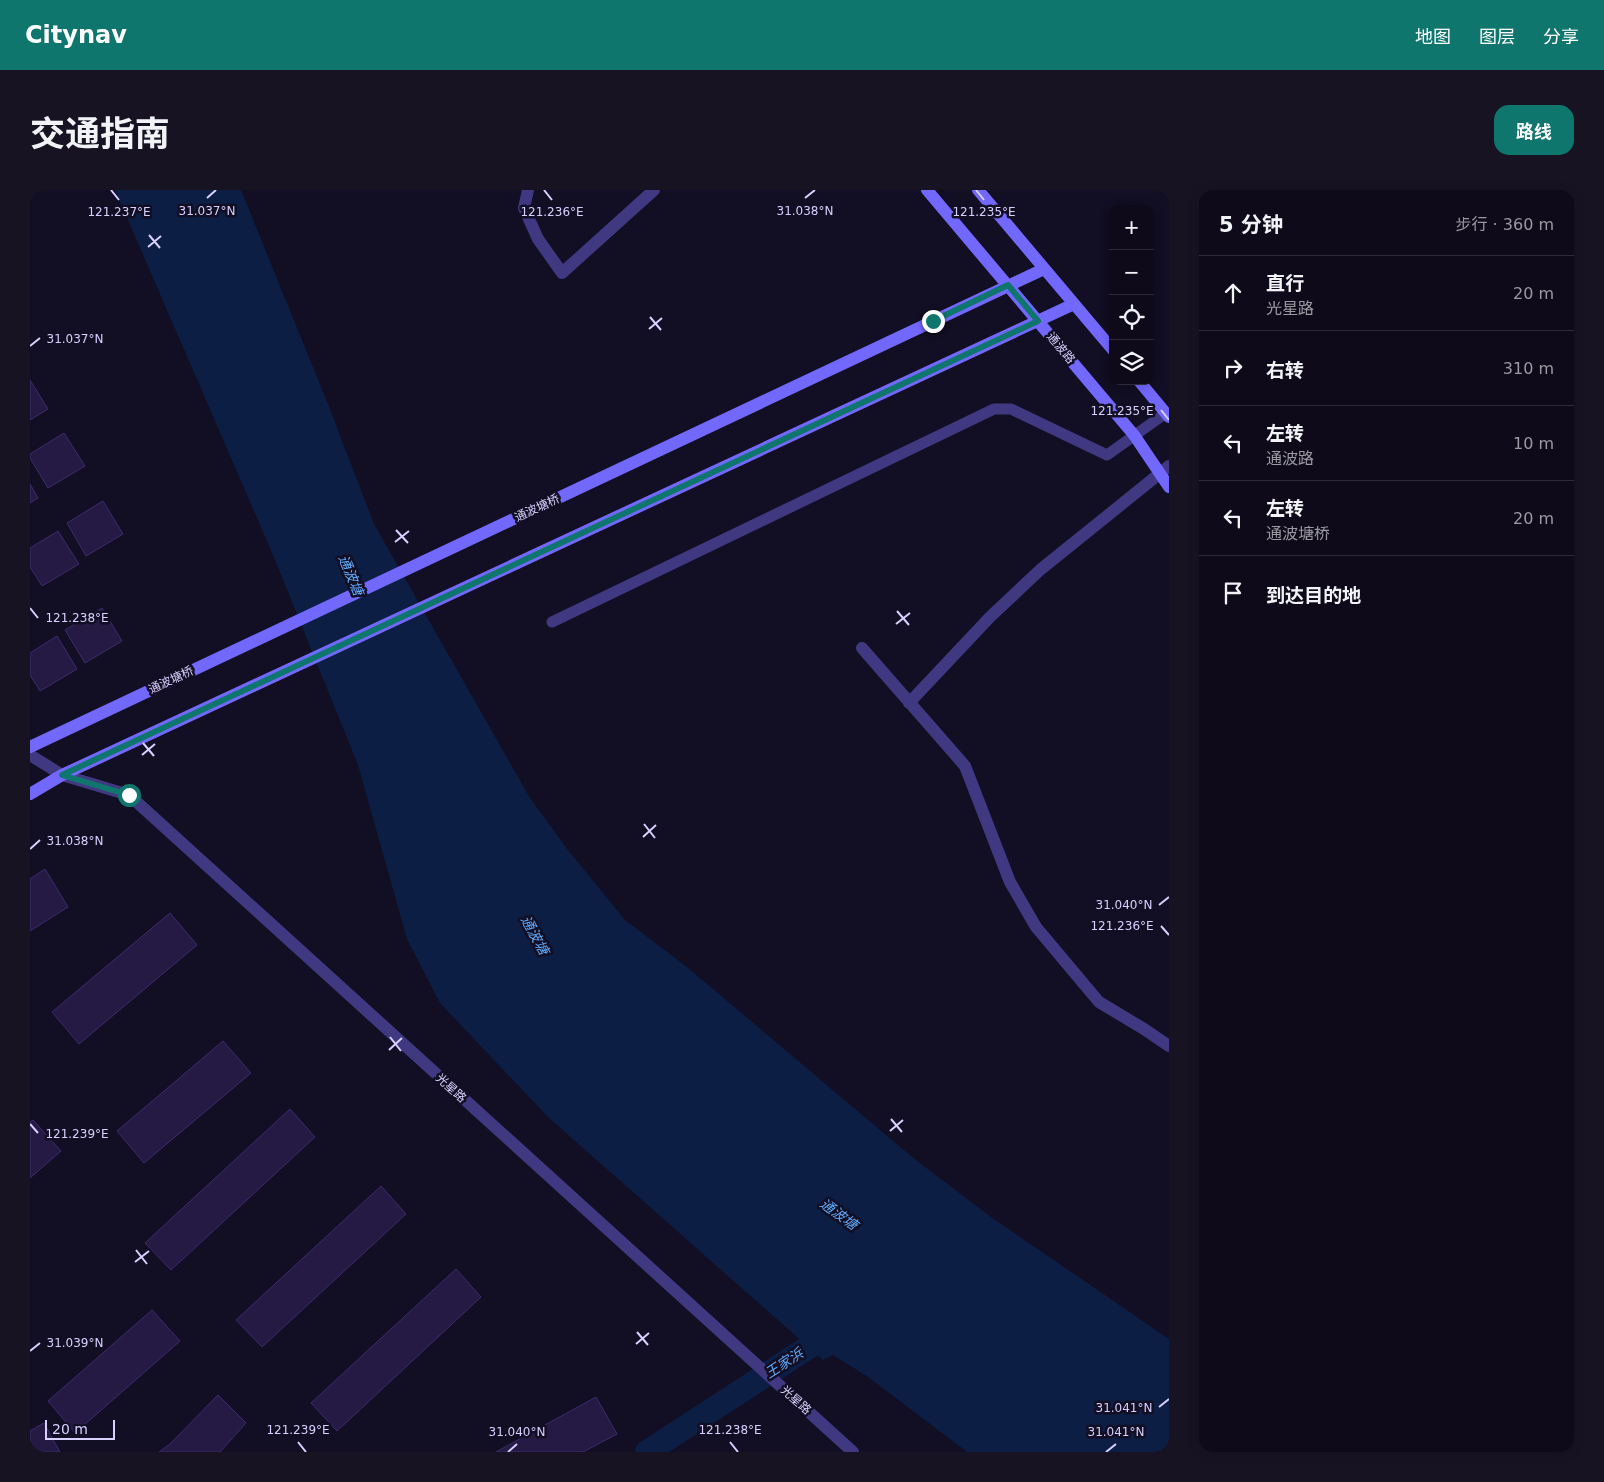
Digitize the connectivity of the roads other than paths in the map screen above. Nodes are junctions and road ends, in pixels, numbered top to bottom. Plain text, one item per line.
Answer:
1 (528, 190) edge
2 (654, 190) edge
3 (927, 190) edge
4 (978, 190) edge
5 (1044, 269) junction
6 (1008, 285) junction
7 (1074, 304) junction
8 (1038, 321) junction
9 (1109, 345) edge
10 (1142, 385) edge
11 (1167, 415) edge
12 (1134, 436) junction
13 (1164, 470) edge
14 (1169, 488) edge
15 (552, 622) dead end
16 (862, 648) dead end
17 (909, 703) junction
18 (30, 747) edge
19 (30, 755) edge
20 (62, 775) junction
21 (30, 794) edge
22 (1169, 1046) edge
23 (853, 1452) edge

1 - 2 street
3 - 6 main road, 通波路
4 - 5 main road
5 - 6 main road, 通波塘桥
5 - 7 main road
6 - 8 main road, 通波路
6 - 18 main road, 通波塘桥
7 - 8 main road
7 - 9 main road
8 - 12 main road, 通波路
8 - 20 main road
10 - 11 main road
11 - 12 lane
12 - 13 main road, 通波路
12 - 15 lane
13 - 14 main road, 通波路
13 - 17 street
16 - 17 street
17 - 22 street
19 - 20 street, 光星路
20 - 21 main road
20 - 23 street, 光星路

